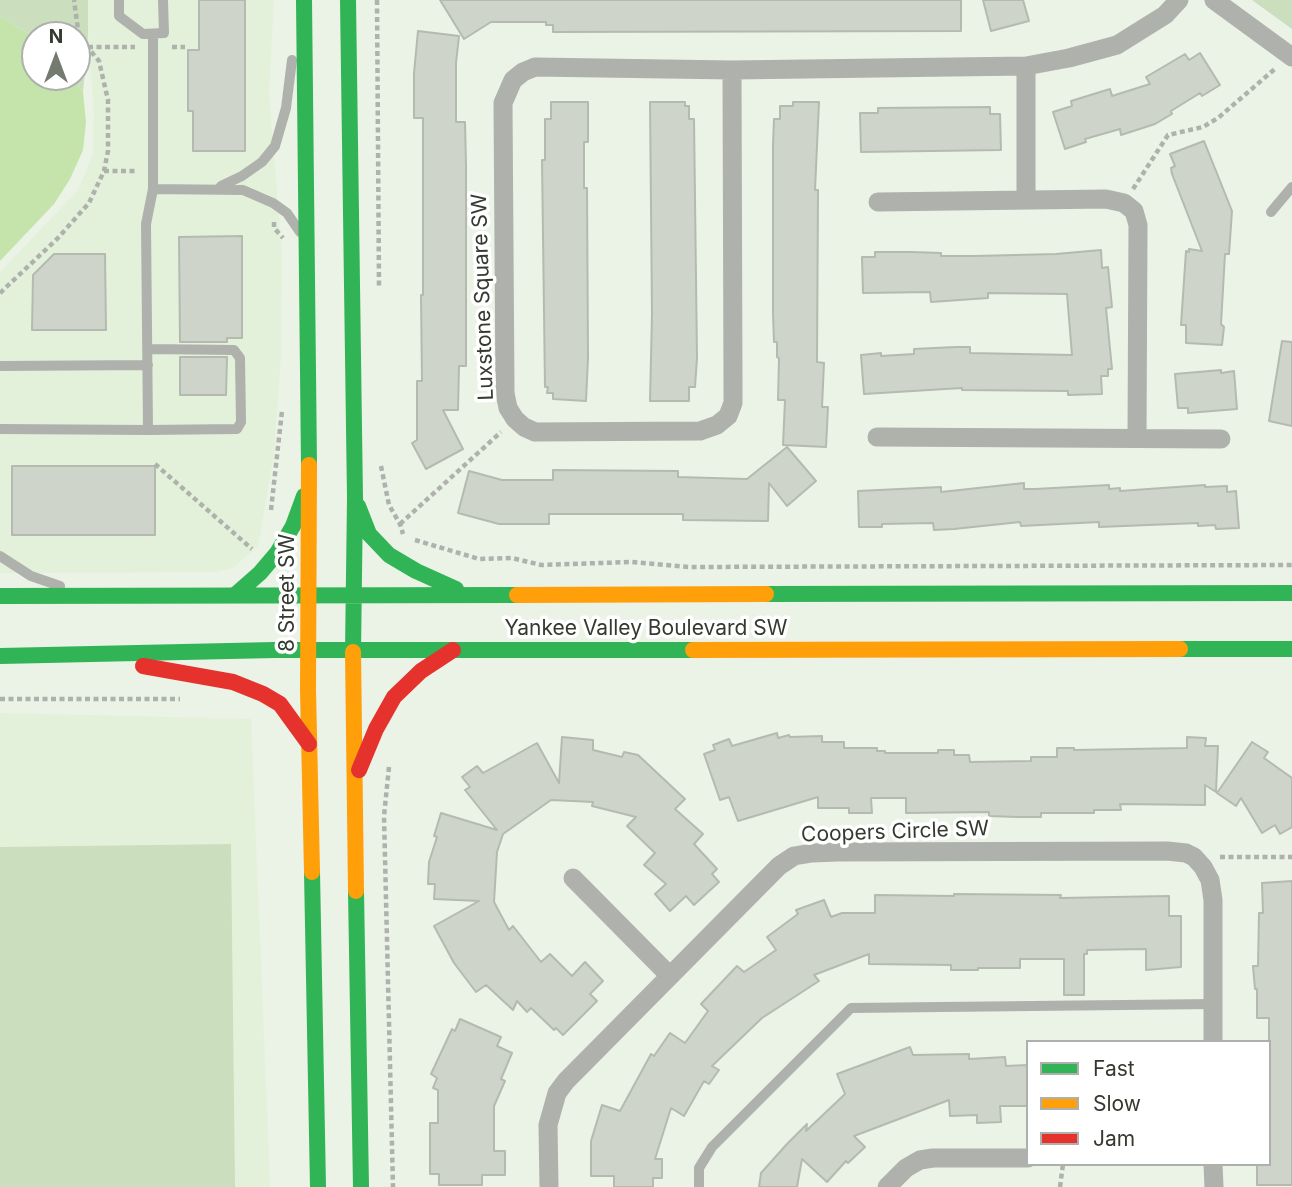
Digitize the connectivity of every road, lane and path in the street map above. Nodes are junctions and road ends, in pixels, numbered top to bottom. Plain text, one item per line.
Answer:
1 (74, 0) edge
2 (119, 0) edge
3 (163, 0) edge
4 (302, 0) edge
5 (348, 0) edge
6 (1179, 0) edge
7 (1214, 0) edge
8 (153, 34) junction
9 (1291, 57) edge
10 (1026, 66) junction
11 (732, 70) junction
12 (104, 171) junction
13 (153, 171) junction
14 (1292, 187) edge
15 (213, 188) junction
16 (153, 189) junction
17 (1026, 199) junction
18 (878, 202) dead end
19 (1124, 203) junction
20 (1271, 212) dead end
21 (274, 228) dead end
22 (286, 249) dead end
23 (307, 249) junction
24 (0, 293) edge
25 (148, 349) junction
26 (148, 365) junction
27 (0, 366) edge
28 (282, 402) dead end
29 (515, 419) junction
30 (0, 429) edge
31 (148, 430) junction
32 (877, 437) dead end
33 (1137, 438) junction
34 (1221, 439) dead end
35 (155, 464) dead end
36 (309, 481) junction
37 (355, 498) junction
38 (270, 518) dead end
39 (400, 524) dead end
40 (257, 554) dead end
41 (0, 556) edge
42 (465, 593) junction
43 (1292, 593) edge
44 (309, 594) junction
45 (354, 594) junction
46 (87, 595) junction
47 (235, 595) junction
48 (0, 596) edge
49 (1292, 649) edge
50 (308, 650) junction
51 (353, 650) junction
52 (453, 650) junction
53 (0, 656) edge
54 (78, 656) junction
55 (0, 699) edge
56 (188, 699) dead end
57 (309, 744) junction
58 (390, 756) dead end
59 (355, 783) junction
60 (1194, 857) junction
61 (1292, 857) edge
62 (573, 878) dead end
63 (670, 976) junction
64 (1213, 1004) junction
65 (1213, 1040) edge
66 (1026, 1158) edge
67 (1063, 1166) edge
68 (1213, 1166) edge
69 (318, 1187) edge
70 (361, 1187) edge
71 (393, 1187) edge
72 (549, 1187) edge
73 (699, 1187) edge
74 (887, 1187) edge
75 (1060, 1187) edge
76 (1214, 1187) edge

1 - 12 path
2 - 8 lane
3 - 8 lane
4 - 15 lane
4 - 23 main road, 8 Street SW
5 - 37 main road
6 - 10 street, Luxstone Square SW
7 - 9 street
8 - 13 lane
9 - 19 path
10 - 11 street, Luxstone Square SW
10 - 17 street
11 - 29 street, Luxstone Square SW
11 - 29 street, Luxstone Square SW
12 - 13 path
12 - 24 path
13 - 16 lane
14 - 20 lane
15 - 16 lane
15 - 23 lane
16 - 25 lane
17 - 18 street
17 - 19 street
19 - 33 street
21 - 22 path
23 - 36 main road, 8 Street SW
25 - 26 lane
25 - 31 lane
26 - 27 lane
26 - 31 lane
28 - 38 path
29 - 39 path
30 - 31 lane
32 - 33 street
33 - 34 street
35 - 40 path
36 - 44 main road, 8 Street SW
36 - 47 main road
37 - 42 main road
37 - 45 main road
41 - 46 lane
42 - 43 main road, Yankee Valley Boulevard SW
42 - 45 main road, Yankee Valley Boulevard SW
44 - 45 main road, Yankee Valley Boulevard SW
44 - 47 main road, Yankee Valley Boulevard SW
44 - 50 main road, 8 Street SW
45 - 51 main road
46 - 47 main road, Yankee Valley Boulevard SW
46 - 48 main road, Yankee Valley Boulevard SW
49 - 52 main road, Yankee Valley Boulevard SW
50 - 51 main road, Yankee Valley Boulevard SW
50 - 54 main road, Yankee Valley Boulevard SW
50 - 57 main road, 8 Street SW
51 - 52 main road, Yankee Valley Boulevard SW
51 - 59 main road
52 - 59 main road
53 - 54 main road, Yankee Valley Boulevard SW
54 - 57 main road
55 - 56 path
57 - 69 main road, 8 Street SW
58 - 71 path
59 - 70 main road
60 - 61 path
60 - 63 street, Coopers Circle SW
60 - 64 street
62 - 63 street
63 - 72 street, Coopers Circle SW
64 - 65 street
64 - 73 lane
66 - 74 street
67 - 75 path
68 - 76 street

